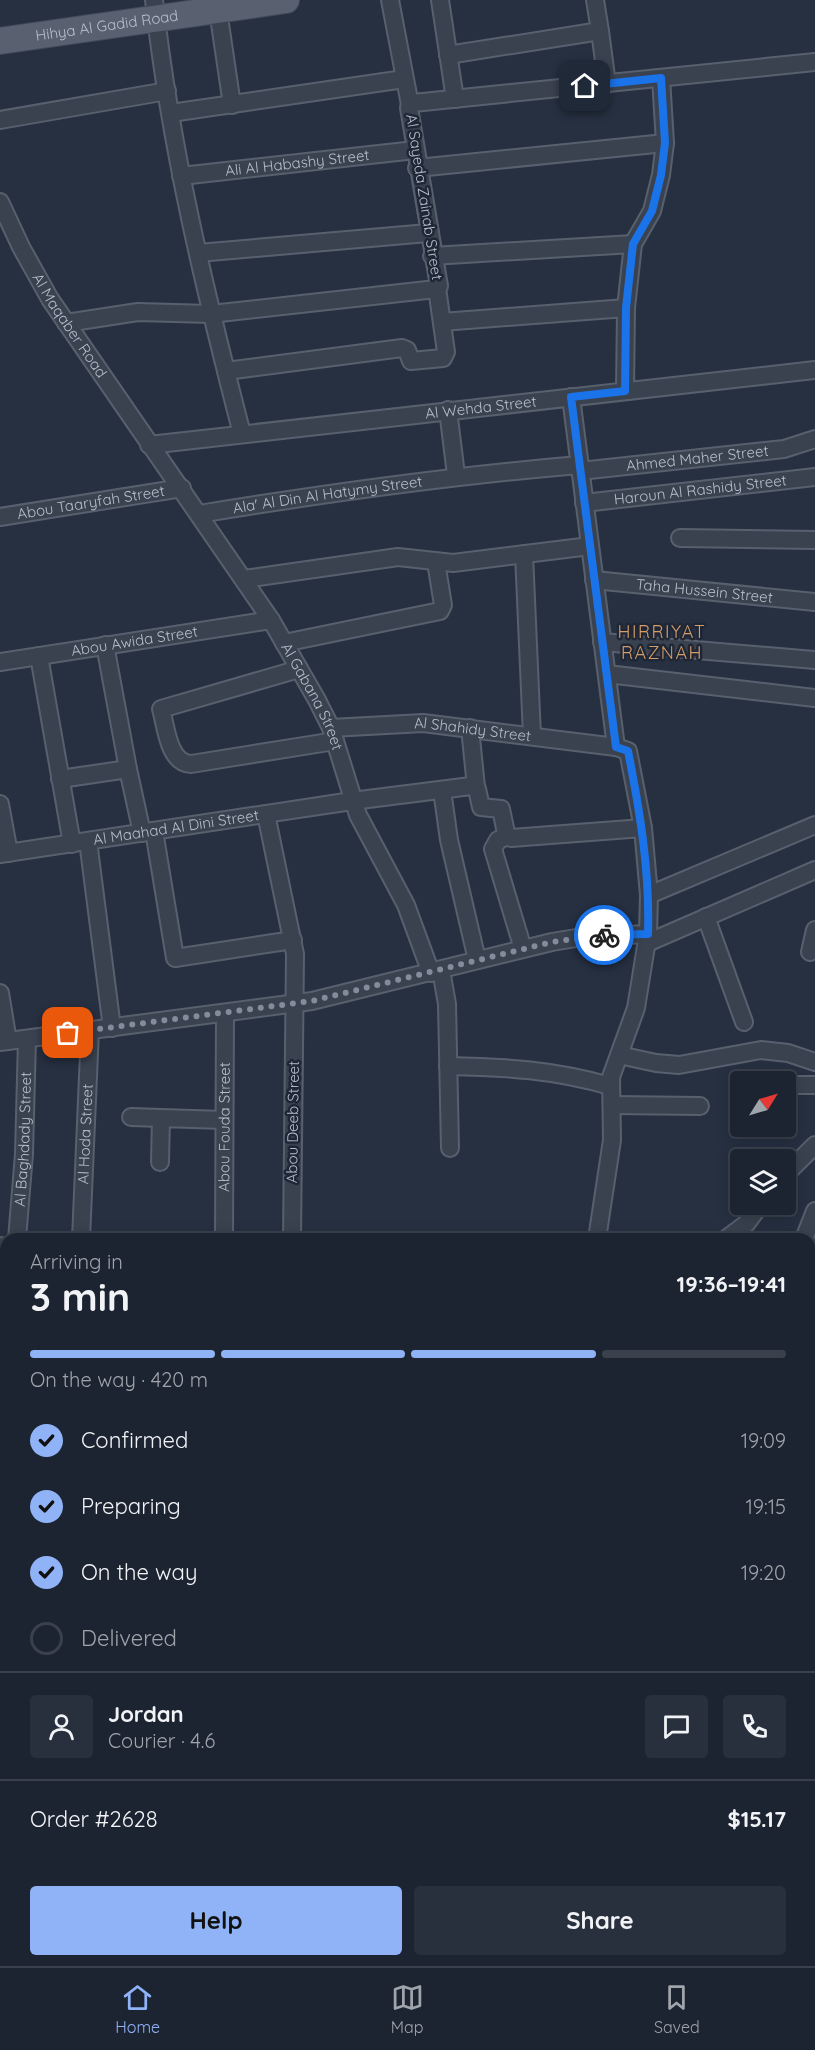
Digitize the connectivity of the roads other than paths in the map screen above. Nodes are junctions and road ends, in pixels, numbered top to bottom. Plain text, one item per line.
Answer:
1 (286, 0) edge
2 (390, 0) edge
3 (440, 0) edge
4 (595, 0) edge
5 (155, 9) edge
6 (218, 10) junction
7 (600, 31) junction
8 (0, 41) edge
9 (448, 55) junction
10 (815, 62) edge
11 (661, 78) junction
12 (404, 79) junction
13 (607, 84) junction
14 (167, 91) junction
15 (455, 99) junction
16 (232, 105) junction
17 (410, 105) junction
18 (171, 113) junction
19 (0, 120) edge
20 (665, 143) junction
21 (414, 150) junction
22 (417, 168) junction
23 (181, 176) junction
24 (0, 202) edge
25 (428, 233) junction
26 (633, 244) junction
27 (198, 253) junction
28 (432, 256) junction
29 (437, 288) junction
30 (626, 308) junction
31 (211, 314) junction
32 (442, 322) junction
33 (66, 323) junction
34 (815, 370) edge
35 (226, 371) junction
36 (625, 391) junction
37 (571, 397) junction
38 (448, 410) junction
39 (242, 434) junction
40 (815, 439) edge
41 (149, 445) junction
42 (580, 468) junction
43 (456, 475) junction
44 (815, 477) edge
45 (182, 488) junction
46 (584, 503) junction
47 (199, 514) junction
48 (0, 517) edge
49 (680, 537) dead end
50 (815, 540) edge
51 (590, 546) junction
52 (524, 554) junction
53 (436, 562) junction
54 (244, 579) junction
55 (594, 580) junction
56 (815, 602) edge
57 (271, 620) junction
58 (602, 642) junction
59 (284, 643) junction
60 (105, 645) junction
61 (39, 656) junction
62 (815, 660) edge
63 (0, 662) edge
64 (299, 669) junction
65 (607, 674) junction
66 (815, 698) edge
67 (470, 728) junction
68 (333, 734) junction
69 (532, 736) junction
70 (616, 747) junction
71 (128, 769) junction
72 (60, 779) junction
73 (476, 787) junction
74 (442, 789) junction
75 (352, 801) junction
76 (0, 804) edge
77 (266, 814) junction
78 (815, 825) edge
79 (643, 828) junction
80 (148, 832) junction
81 (508, 836) junction
82 (80, 842) junction
83 (5, 854) edge
84 (815, 870) edge
85 (649, 896) junction
86 (706, 917) junction
87 (815, 930) edge
88 (647, 939) junction
89 (293, 940) junction
90 (523, 949) junction
91 (810, 952) dead end
92 (477, 960) junction
93 (436, 971) junction
94 (0, 993) edge
95 (296, 1004) junction
96 (225, 1013) junction
97 (744, 1022) dead end
98 (112, 1028) junction
99 (90, 1030) junction
100 (27, 1039) junction
101 (4, 1042) edge
102 (619, 1054) junction
103 (815, 1062) edge
104 (448, 1066) junction
105 (796, 1085) edge
106 (815, 1085) edge
107 (610, 1086) junction
108 (612, 1105) junction
109 (700, 1106) dead end
110 (131, 1117) dead end
111 (161, 1119) junction
112 (224, 1120) junction
113 (815, 1145) edge
114 (450, 1148) dead end
115 (160, 1162) dead end
116 (796, 1164) edge
117 (815, 1211) edge
118 (753, 1215) edge
119 (17, 1233) edge
120 (81, 1233) edge
121 (224, 1233) edge
122 (292, 1233) edge
123 (598, 1233) edge
124 (734, 1233) edge
125 (806, 1233) edge

1 - 6 main road, Hihya Al Gadid Road
2 - 12 street
3 - 9 street
4 - 7 street
5 - 6 main road, Hihya Al Gadid Road
5 - 8 main road, Hihya Al Gadid Road
5 - 14 street
6 - 16 street
7 - 9 street
7 - 13 street
9 - 15 street
10 - 11 street, Al Sayeda Zainab Street
11 - 13 street, Al Sayeda Zainab Street
11 - 20 street
12 - 16 street
12 - 17 street
13 - 15 street, Al Sayeda Zainab Street
14 - 18 street
14 - 19 street
15 - 17 street, Al Sayeda Zainab Street
16 - 18 street
17 - 21 street, Al Sayeda Zainab Street
18 - 23 street
20 - 22 street
20 - 26 street
21 - 22 street, Al Sayeda Zainab Street
21 - 23 street, Ali Al Habashy Street
22 - 25 street, Al Sayeda Zainab Street
23 - 27 street
24 - 33 street, Al Maqaber Road
25 - 27 street
25 - 28 street, Al Sayeda Zainab Street
26 - 28 street
26 - 30 street
27 - 31 street
28 - 29 street, Al Sayeda Zainab Street
29 - 31 street, Al Sayeda Zainab Street
29 - 32 street
30 - 32 street
30 - 36 street
31 - 33 street, Al Sayeda Zainab Street
31 - 35 street
32 - 35 street
33 - 41 street, Al Maqaber Road
34 - 36 street, Al Wehda Street
35 - 39 street
36 - 37 street, Al Wehda Street
37 - 38 street, Al Wehda Street
37 - 42 street
38 - 39 street, Al Wehda Street
38 - 43 street
39 - 41 street, Al Wehda Street
40 - 42 street, Ahmed Maher Street
41 - 45 street, Al Gabana Street
42 - 43 street, Ahmed Maher Street
42 - 46 street
43 - 47 street, Ala' Al Din Al Hatymy Street
44 - 46 street, Haroun Al Rashidy Street
45 - 47 street, Al Gabana Street
45 - 48 street, Abou Taaryfah Street
46 - 51 street
47 - 54 street, Al Gabana Street
49 - 50 street
51 - 52 street
51 - 55 street
52 - 53 street
52 - 69 street
53 - 54 street
53 - 59 street
54 - 57 street, Al Gabana Street
55 - 56 street, Taha Hussein Street
55 - 58 street
57 - 59 street, Al Gabana Street
57 - 60 street, Abou Awida Street
58 - 62 street
58 - 65 street
59 - 64 street, Al Gabana Street
60 - 61 street, Abou Awida Street
60 - 71 street
61 - 63 street, Abou Awida Street
61 - 72 street
64 - 68 street, Al Gabana Street
64 - 68 street, Al Shahidy Street
65 - 66 street
65 - 70 street
67 - 68 street, Al Shahidy Street
67 - 69 street, Al Shahidy Street
67 - 73 street
68 - 75 street, Al Gabana Street
69 - 70 street, Al Shahidy Street
70 - 79 street
71 - 72 street
71 - 80 street
72 - 82 street
73 - 74 street, Al Maahad Al Dini Street
73 - 81 street
74 - 75 street, Al Maahad Al Dini Street
74 - 92 street
75 - 77 street, Al Maahad Al Dini Street
75 - 93 street, Al Gabana Street
76 - 83 street
77 - 80 street, Al Maahad Al Dini Street
77 - 89 street, Abou Deeb Street
78 - 85 street
79 - 81 street
79 - 85 street
80 - 82 street, Al Maahad Al Dini Street
80 - 89 street
81 - 90 street
82 - 83 street, Al Maahad Al Dini Street
82 - 98 street
84 - 86 street
85 - 88 street
86 - 88 street
86 - 97 street
87 - 91 street
88 - 90 street
88 - 102 street
89 - 95 street, Abou Deeb Street
90 - 92 street
92 - 93 street
93 - 95 street
93 - 104 street, Al Gabana Street
94 - 101 street
95 - 96 street
95 - 122 street, Abou Deeb Street
96 - 98 street
96 - 112 street, Abou Fouda Street
98 - 99 street
99 - 100 street
99 - 120 street, Al Hoda Street
100 - 101 street
100 - 119 street, Al Baghdady Street
102 - 103 street
102 - 107 street
104 - 107 street
104 - 114 street, Al Gabana Street
105 - 106 street
107 - 108 street
108 - 109 street
108 - 123 street
110 - 111 street
111 - 112 street
111 - 115 street
112 - 121 street, Abou Fouda Street
113 - 116 street
117 - 125 street
118 - 124 street

